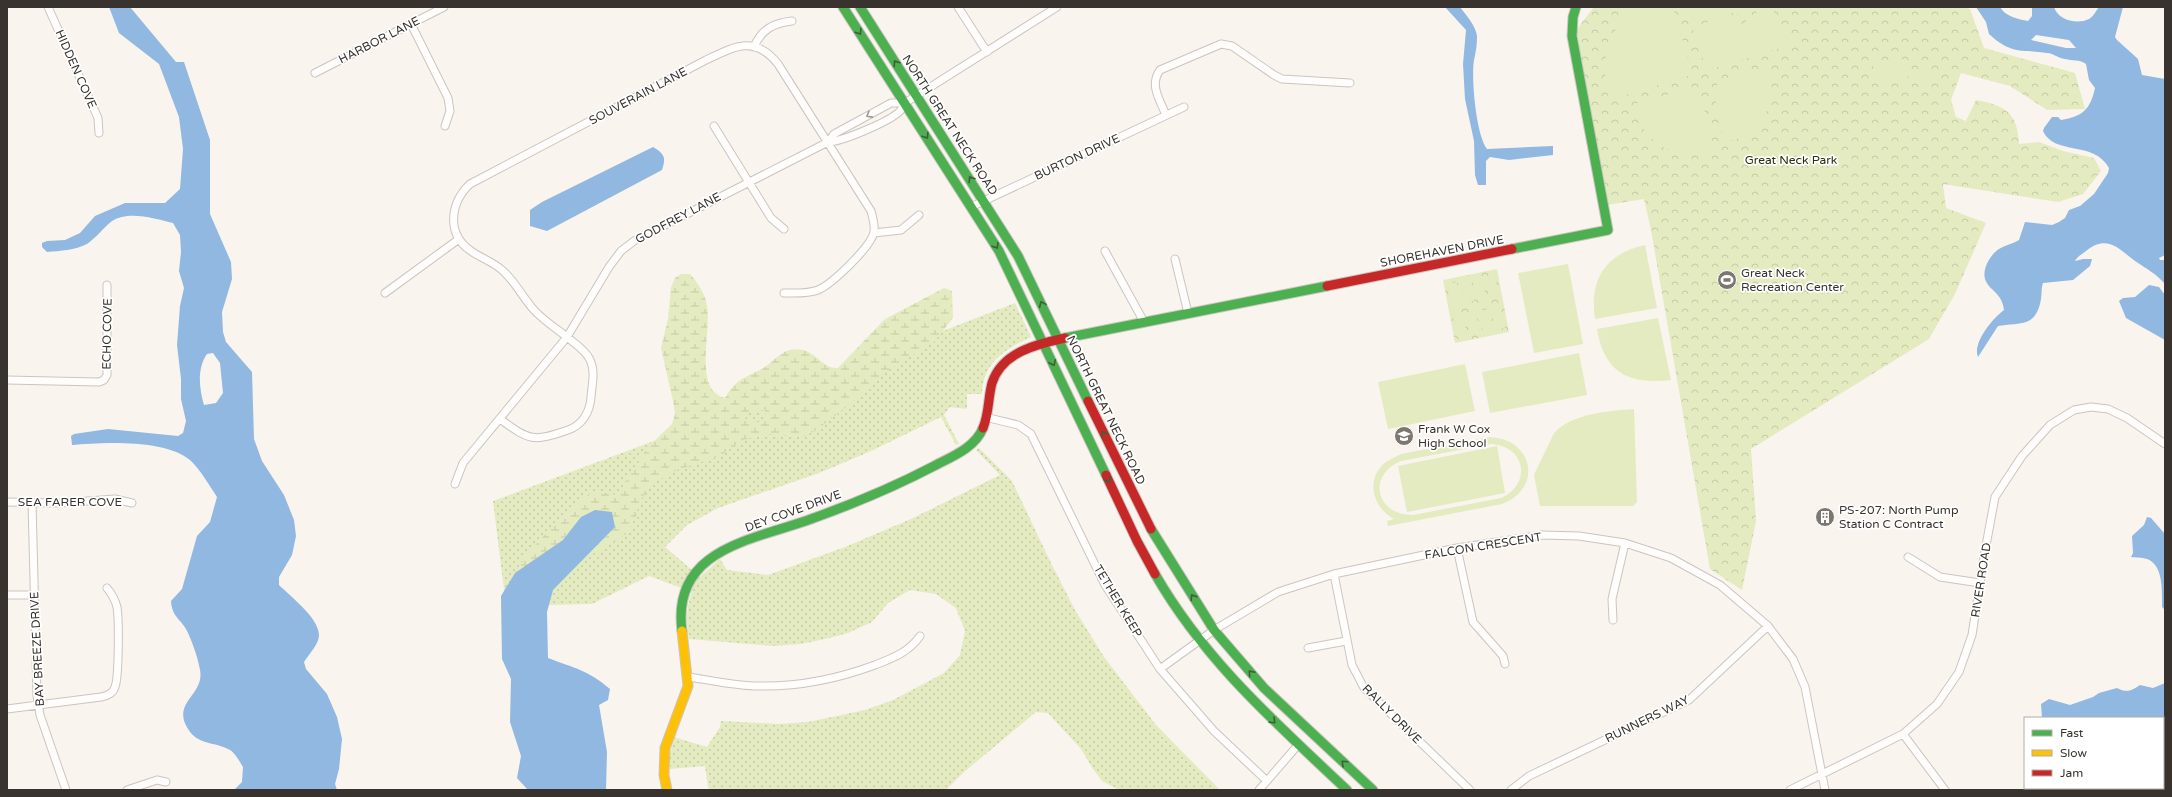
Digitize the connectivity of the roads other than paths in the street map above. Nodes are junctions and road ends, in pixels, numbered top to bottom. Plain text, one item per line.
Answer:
1 (48, 7) edge
2 (444, 7) edge
3 (843, 7) edge
4 (860, 7) edge
5 (958, 7) edge
6 (1056, 7) edge
7 (1576, 7) edge
8 (792, 22) dead end
9 (411, 24) junction
10 (754, 47) junction
11 (987, 52) junction
12 (315, 74) dead end
13 (1350, 83) dead end
14 (917, 96) junction
15 (905, 103) junction
16 (1184, 107) dead end
17 (1166, 115) junction
18 (445, 126) dead end
19 (714, 126) dead end
20 (100, 133) dead end
21 (828, 142) junction
22 (748, 181) junction
23 (984, 200) junction
24 (971, 207) junction
25 (920, 215) dead end
26 (784, 229) dead end
27 (874, 233) junction
28 (459, 240) junction
29 (1105, 251) dead end
30 (1175, 259) dead end
31 (107, 285) dead end
32 (384, 293) dead end
33 (784, 293) dead end
34 (1188, 313) junction
35 (1144, 322) junction
36 (567, 337) junction
37 (1058, 340) junction
38 (1044, 343) junction
39 (7, 380) edge
40 (989, 418) junction
41 (500, 419) junction
42 (2165, 444) edge
43 (455, 484) dead end
44 (7, 502) edge
45 (32, 503) junction
46 (132, 503) dead end
47 (1625, 543) junction
48 (1457, 548) junction
49 (1908, 557) dead end
50 (1334, 574) junction
51 (1980, 583) junction
52 (107, 588) dead end
53 (7, 595) edge
54 (34, 595) junction
55 (1613, 620) dead end
56 (1768, 626) junction
57 (1214, 630) junction
58 (920, 636) dead end
59 (1200, 640) junction
60 (1346, 641) junction
61 (1308, 648) dead end
62 (1505, 664) dead end
63 (1160, 669) junction
64 (688, 677) junction
65 (38, 705) junction
66 (7, 709) edge
67 (1903, 734) junction
68 (1298, 744) junction
69 (1823, 775) junction
70 (1266, 781) junction
71 (166, 782) dead end
72 (66, 790) edge
73 (127, 790) edge
74 (667, 790) edge
75 (1259, 790) edge
76 (1347, 790) edge
77 (1373, 790) edge
78 (1470, 790) edge
79 (1510, 790) edge
80 (1790, 790) edge
81 (1825, 790) edge
82 (1945, 790) edge

1 - 20 street, HIDDEN COVE
2 - 9 street, HARBOR LANE
3 -> 15 main road
14 -> 4 main road, NORTH GREAT NECK ROAD
5 - 11 street
6 - 11 street, GODFREY LANE
7 - 34 main road, SHOREHAVEN DRIVE
8 - 10 street
9 - 12 street, HARBOR LANE
9 - 18 street
10 - 21 street, SOUVERAIN LANE
10 - 28 street, SOUVERAIN LANE
11 - 14 street, GODFREY LANE
13 - 17 street
14 - 15 street, GODFREY LANE
23 -> 14 main road, NORTH GREAT NECK ROAD
15 - 21 street, GODFREY LANE
15 -> 21 street, GODFREY LANE
15 -> 24 main road
16 - 17 street, BURTON DRIVE
17 - 23 street, BURTON DRIVE
19 - 22 street
21 - 22 street, GODFREY LANE
21 - 27 street, SOUVERAIN LANE
22 - 26 street
22 - 36 street, GODFREY LANE
23 - 24 street, BURTON DRIVE
37 -> 23 main road, NORTH GREAT NECK ROAD
24 -> 38 main road
25 - 27 street
27 - 33 street
28 - 32 street
28 - 36 street
29 - 35 street
30 - 34 street
31 - 39 street, ECHO COVE
34 - 35 main road, SHOREHAVEN DRIVE
35 - 37 main road, SHOREHAVEN DRIVE
36 - 41 street, GODFREY LANE
36 - 41 street
37 - 38 main road, DEY COVE DRIVE
57 -> 37 main road, NORTH GREAT NECK ROAD
38 - 40 main road, DEY COVE DRIVE
38 -> 59 main road
40 - 63 street, TETHER KEEP
40 - 64 main road, DEY COVE DRIVE
41 - 43 street, GODFREY LANE
42 - 51 street, RIVER ROAD
44 - 45 street, SEA FARER COVE
45 - 46 street, SEA FARER COVE
45 - 54 street, BAY BREEZE DRIVE
47 - 48 street, FALCON CRESCENT
47 - 55 street
47 - 56 street, FALCON CRESCENT
48 - 50 street, FALCON CRESCENT
48 - 62 street
49 - 51 street
50 - 57 street, FALCON CRESCENT
50 - 60 street, RALLY DRIVE
51 - 67 street, RIVER ROAD
52 - 65 street
53 - 54 street
54 - 65 street, BAY BREEZE DRIVE
56 - 69 street, FALCON CRESCENT
56 - 79 street, RUNNERS WAY
57 - 59 street, FALCON CRESCENT
77 -> 57 main road, NORTH GREAT NECK ROAD
58 - 64 street
59 - 63 street, FALCON CRESCENT
59 -> 68 main road
60 - 61 street
60 - 78 street, RALLY DRIVE
63 - 70 street, TETHER KEEP
64 - 74 main road, DEY COVE DRIVE
65 - 66 street
65 - 72 street, BAY BREEZE DRIVE
67 - 69 street, RIVER ROAD
67 - 82 street
68 - 70 street
68 - 76 main road
69 - 80 street, RIVER ROAD
69 - 81 street, FALCON CRESCENT
70 - 75 street
71 - 73 street

